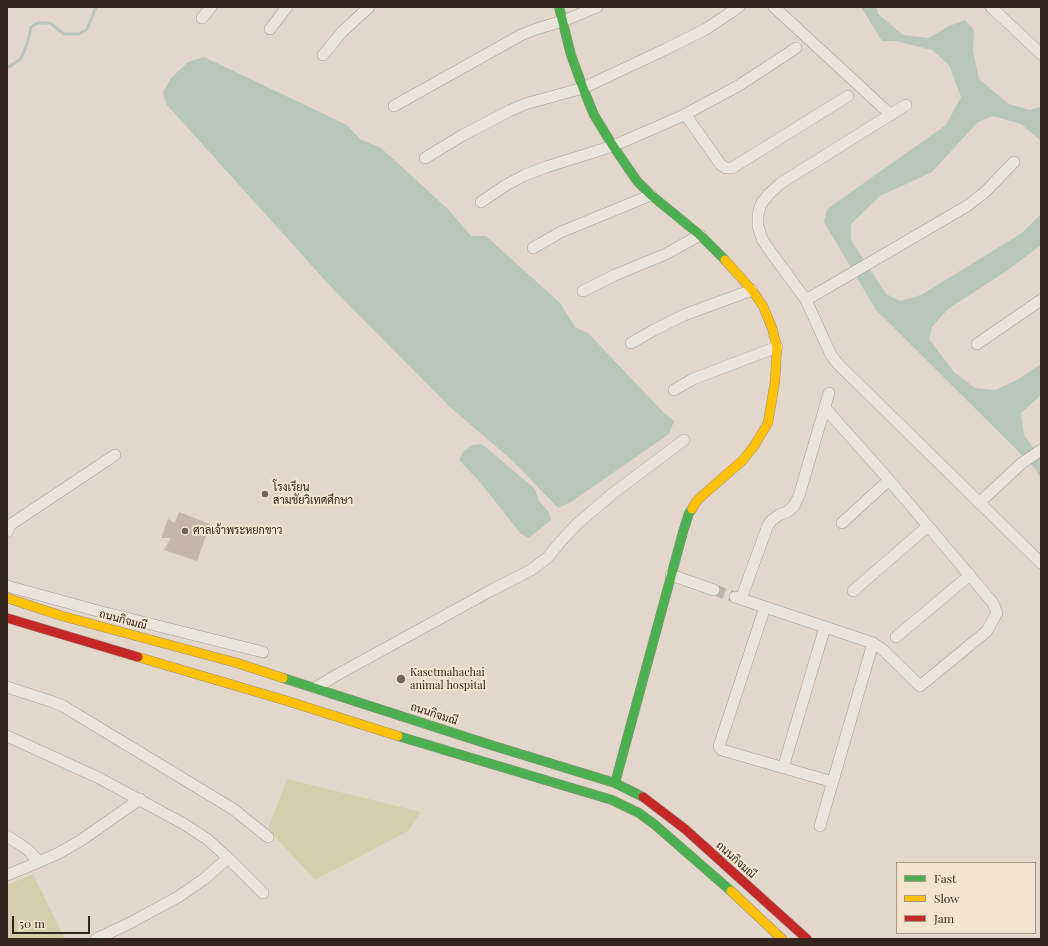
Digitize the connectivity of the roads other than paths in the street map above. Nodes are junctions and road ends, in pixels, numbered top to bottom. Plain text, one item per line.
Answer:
1 (211, 7) edge
2 (287, 7) edge
3 (369, 7) edge
4 (559, 7) edge
5 (597, 7) edge
6 (738, 7) edge
7 (774, 7) edge
8 (991, 7) edge
9 (202, 18) dead end
10 (563, 21) junction
11 (270, 29) dead end
12 (796, 48) dead end
13 (1041, 54) edge
14 (323, 55) dead end
15 (583, 88) junction
16 (848, 96) dead end
17 (906, 105) dead end
18 (394, 106) dead end
19 (686, 114) junction
20 (891, 114) junction
21 (613, 146) junction
22 (425, 158) dead end
23 (1014, 162) dead end
24 (651, 195) junction
25 (480, 202) dead end
26 (700, 235) junction
27 (533, 248) dead end
28 (752, 290) junction
29 (583, 291) dead end
30 (806, 300) junction
31 (1041, 300) edge
32 (631, 343) dead end
33 (977, 344) dead end
34 (777, 347) junction
35 (674, 390) dead end
36 (829, 393) dead end
37 (825, 408) junction
38 (684, 440) dead end
39 (1041, 450) edge
40 (115, 455) dead end
41 (889, 480) junction
42 (979, 503) junction
43 (842, 523) dead end
44 (8, 526) edge
45 (928, 526) junction
46 (1041, 562) edge
47 (671, 575) junction
48 (970, 575) junction
49 (7, 586) edge
50 (714, 590) tunnel mouth
51 (853, 591) dead end
52 (7, 598) edge
53 (766, 607) junction
54 (7, 618) edge
55 (825, 627) junction
56 (896, 637) dead end
57 (873, 643) junction
58 (263, 652) dead end
59 (174, 657) junction
60 (7, 687) edge
61 (315, 688) junction
62 (7, 736) edge
63 (783, 768) junction
64 (833, 782) junction
65 (615, 783) junction
66 (140, 799) junction
67 (820, 826) dead end
68 (7, 836) edge
69 (268, 837) dead end
70 (228, 858) junction
71 (39, 862) junction
72 (7, 875) edge
73 (263, 893) dead end
74 (96, 939) edge
75 (782, 939) edge
76 (807, 939) edge

1 - 9 street
2 - 11 street
3 - 14 street
4 - 10 main road
5 - 10 street
6 - 15 street
7 - 20 street
8 - 13 street
10 - 15 main road
10 - 18 street
12 - 19 street
15 - 21 main road
15 - 22 street
16 - 19 street
17 - 20 street
19 - 21 street
20 - 30 street
21 - 24 main road
21 - 25 street
23 - 30 street
24 - 26 main road
24 - 27 street
26 - 28 main road
26 - 29 street
28 - 32 street
28 - 34 main road
30 - 42 street
31 - 33 street
34 - 35 street
34 - 47 main road
36 - 37 street
37 - 41 street
37 - 53 street
38 - 61 street
39 - 42 street
40 - 44 street
41 - 43 street
41 - 45 street
42 - 46 street
45 - 48 street
45 - 51 street
47 - 50 street
47 - 65 main road
48 - 56 street
48 - 57 street
49 - 58 street
52 - 59 main road, ถนนกิจมณี
53 - 55 street
53 - 63 street
54 - 59 main road, ถนนกิจมณี
55 - 57 street
55 - 63 street
57 - 64 street
59 - 61 main road, ถนนกิจมณี
59 - 75 main road, ถนนกิจมณี
60 - 69 street
61 - 65 main road, ถนนกิจมณี
62 - 66 street
63 - 64 street
64 - 67 street
65 - 76 main road, ถนนกิจมณี
66 - 70 street
66 - 71 street
68 - 71 street
70 - 73 street
70 - 74 street
71 - 72 street

